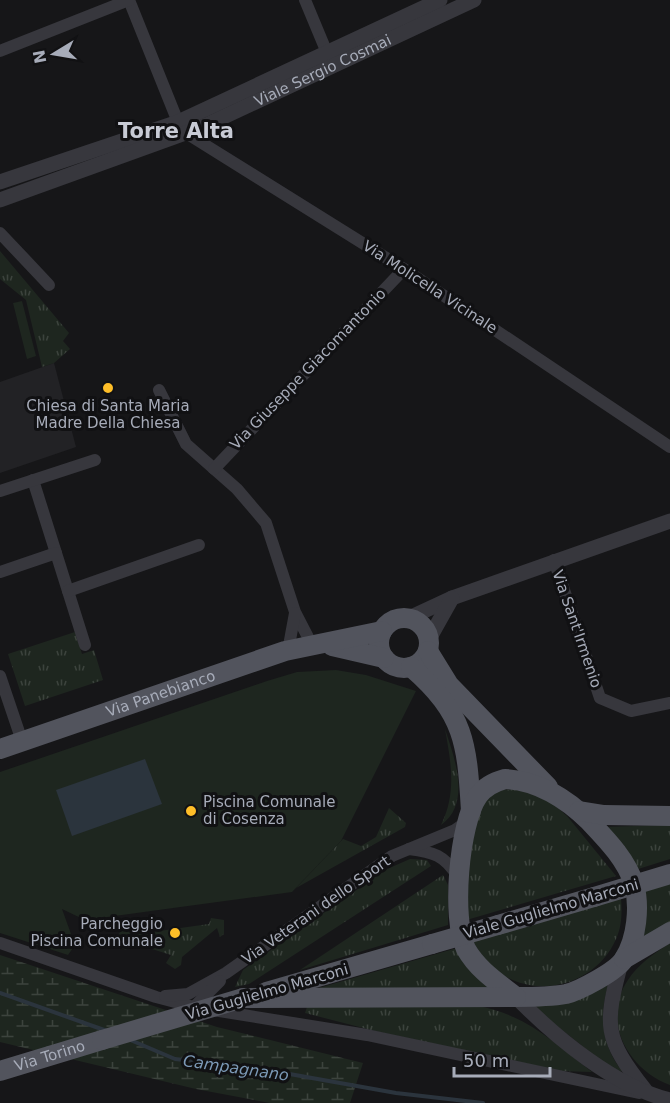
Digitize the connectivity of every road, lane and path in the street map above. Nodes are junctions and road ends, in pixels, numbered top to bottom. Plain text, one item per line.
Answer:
1 (129, 0) edge
2 (305, 0) edge
3 (440, 0) edge
4 (474, 0) edge
5 (0, 51) edge
6 (327, 52) junction
7 (333, 67) junction
8 (182, 128) junction
9 (0, 182) edge
10 (0, 200) edge
11 (0, 232) edge
12 (404, 269) junction
13 (49, 285) dead end
14 (159, 390) dead end
15 (670, 447) edge
16 (95, 460) dead end
17 (213, 469) junction
18 (33, 480) junction
19 (0, 491) edge
20 (670, 521) edge
21 (199, 545) dead end
22 (56, 553) junction
23 (554, 560) junction
24 (0, 572) edge
25 (68, 591) junction
26 (452, 598) junction
27 (295, 612) junction
28 (409, 618) junction
29 (382, 631) junction
30 (316, 644) junction
31 (85, 645) dead end
32 (429, 645) junction
33 (288, 651) junction
34 (384, 658) junction
35 (411, 667) junction
36 (0, 676) edge
37 (670, 703) edge
38 (22, 741) junction
39 (0, 749) edge
40 (554, 794) junction
41 (579, 811) junction
42 (670, 816) edge
43 (469, 817) junction
44 (408, 849) junction
45 (670, 874) edge
46 (459, 878) junction
47 (670, 932) edge
48 (0, 943) edge
49 (432, 944) joint
50 (622, 961) junction
51 (226, 973) junction
52 (156, 997) junction
53 (516, 997) junction
54 (243, 998) junction
55 (194, 1006) junction
56 (102, 1040) joint
57 (0, 1071) edge
58 (649, 1095) junction
59 (670, 1100) edge

1 - 5 street
1 - 8 street
2 - 6 street
3 - 6 street, Viale Sergio Cosmai
4 - 7 street, Viale Sergio Cosmai
6 - 7 street
6 - 8 street, Viale Sergio Cosmai
7 - 8 street, Viale Sergio Cosmai
8 - 9 street, Viale Sergio Cosmai
8 - 10 street, Viale Sergio Cosmai
8 - 12 street, Via Molicella Vicinale
11 - 13 street
12 - 15 street, Via Molicella Vicinale
12 - 17 street, Via Giuseppe Giacomantonio
14 - 17 street
16 - 18 street
17 - 27 street
18 - 19 street
18 - 22 street
20 - 23 street
21 - 25 street
22 - 24 street
22 - 25 street
23 - 26 street
23 - 37 street, Via Sant'Irmenio
25 - 31 street
26 - 28 street
26 - 32 street
27 - 30 street
27 - 33 street
28 - 29 main road
28 - 32 main road
29 - 30 main road, Via Panebianco
29 - 34 main road
30 - 33 main road, Via Panebianco
30 - 34 main road, Via Panebianco
32 - 35 main road
32 - 40 main road
33 - 38 main road, Via Panebianco
34 - 35 main road
35 - 43 main road
36 - 38 street
38 - 39 main road, Via Panebianco
40 - 41 main road
40 - 43 main road
41 - 42 main road
41 - 50 main road
43 - 44 street, Via Veterani dello Sport
43 - 46 main road
44 - 46 street, Via Veterani dello Sport
44 - 51 street, Via Veterani dello Sport
45 - 49 main road, Viale Guglielmo Marconi, bridge
46 - 53 main road
47 - 50 main road
48 - 52 street
49 - 54 main road, Via Guglielmo Marconi
50 - 53 main road
50 - 58 street
51 - 52 street, Via Veterani dello Sport
51 - 55 street, Via Veterani dello Sport
52 - 55 street
53 - 54 main road
53 - 58 street
54 - 56 main road, Via Guglielmo Marconi, bridge
55 - 58 street
56 - 57 main road, Via Torino
58 - 59 street

